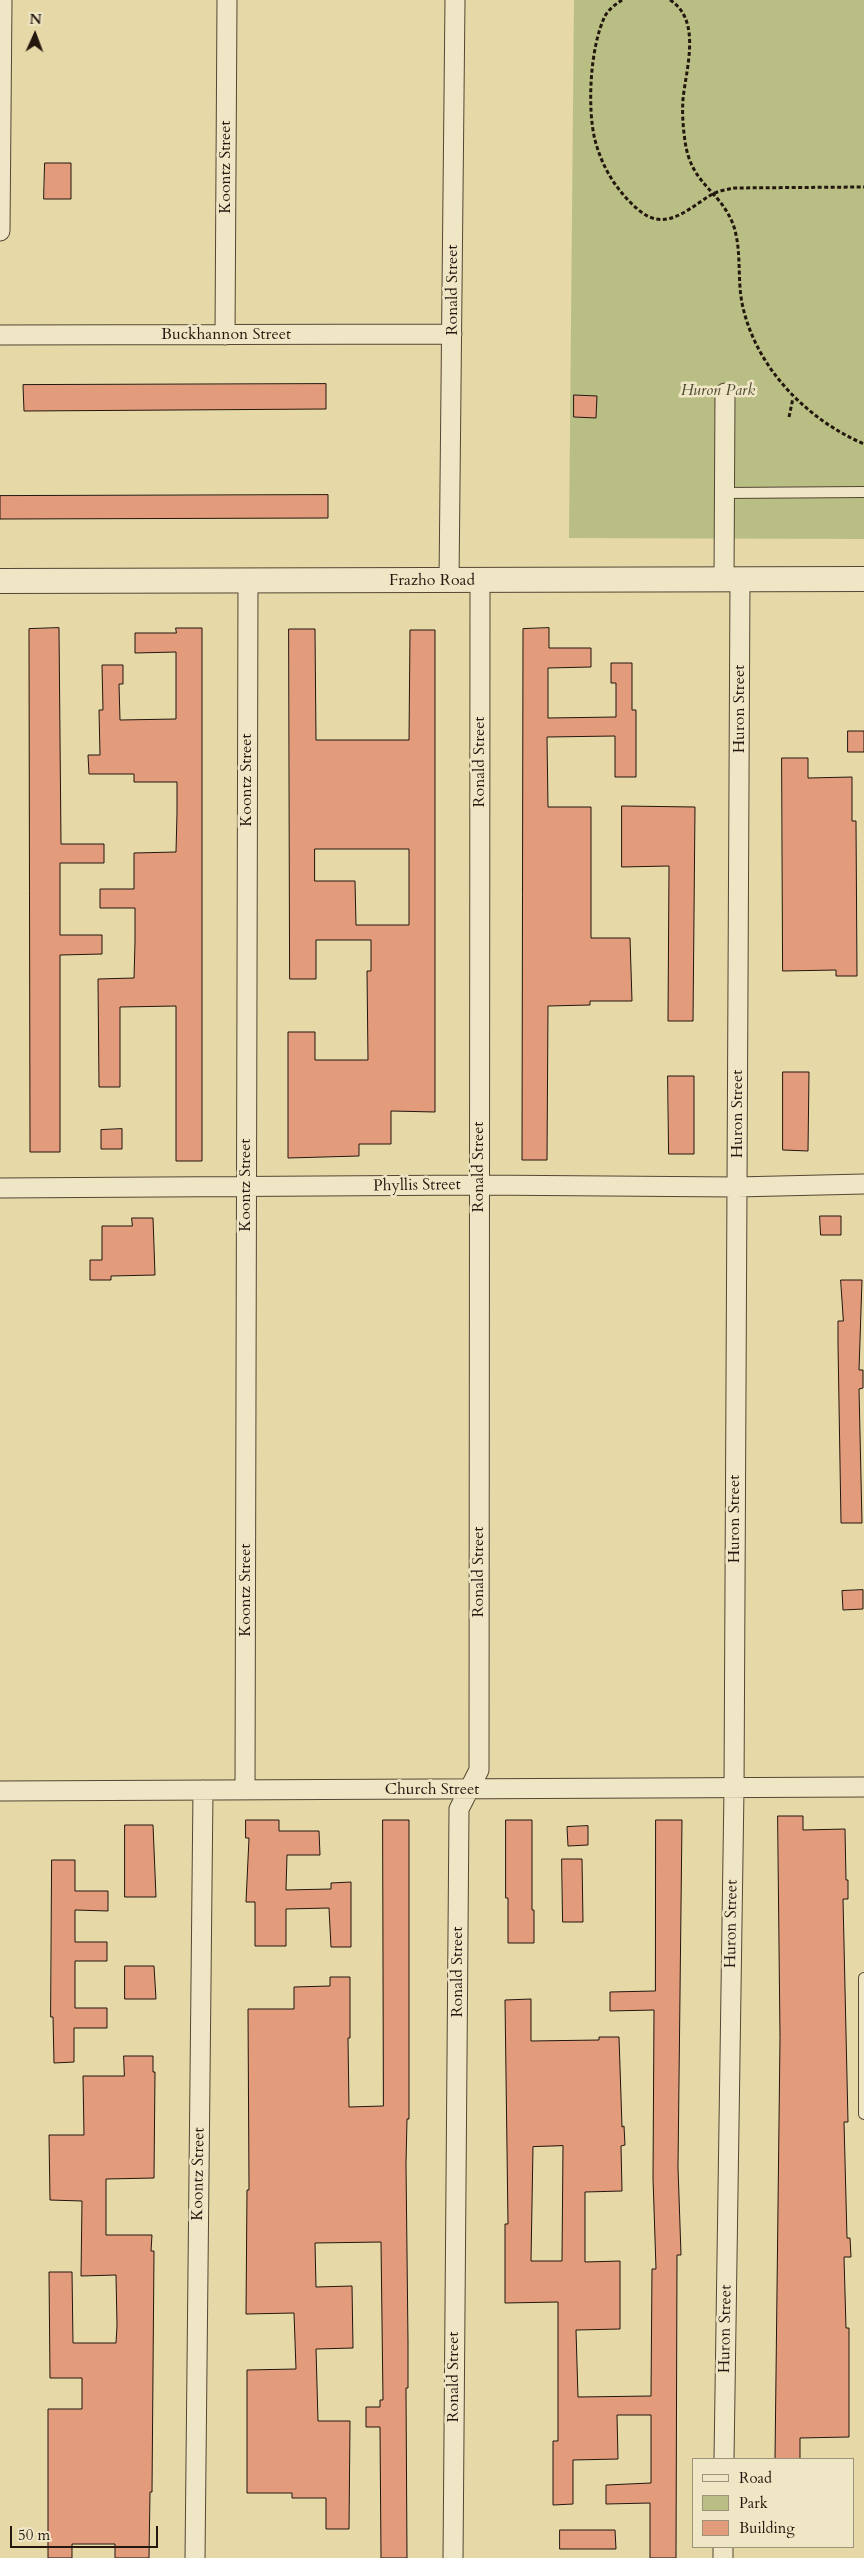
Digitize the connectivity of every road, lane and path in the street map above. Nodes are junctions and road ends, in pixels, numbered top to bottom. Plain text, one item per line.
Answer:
1 (2, 0) edge
2 (227, 0) edge
3 (455, 0) edge
4 (622, 0) edge
5 (670, 0) edge
6 (864, 186) edge
7 (713, 194) junction
8 (0, 230) edge
9 (452, 334) junction
10 (0, 335) edge
11 (225, 335) junction
12 (725, 393) dead end
13 (793, 398) junction
14 (789, 417) dead end
15 (864, 444) edge
16 (864, 492) edge
17 (724, 493) junction
18 (248, 579) junction
19 (732, 579) junction
20 (864, 579) edge
21 (449, 580) junction
22 (0, 581) edge
23 (480, 581) junction
24 (864, 1184) edge
25 (479, 1185) junction
26 (0, 1188) edge
27 (246, 1188) junction
28 (736, 1188) junction
29 (864, 1787) edge
30 (734, 1788) junction
31 (203, 1790) junction
32 (245, 1790) junction
33 (470, 1790) junction
34 (0, 1791) edge
35 (864, 1978) edge
36 (864, 2114) edge
37 (724, 2458) edge
38 (194, 2558) edge
39 (453, 2558) edge

1 - 8 street
2 - 11 street, Koontz Street
3 - 9 street, Ronald Street
4 - 7 path
5 - 7 path
6 - 7 path
7 - 13 path
9 - 11 street, Buckhannon Street
9 - 21 street, Ronald Street
10 - 11 street, Buckhannon Street
12 - 17 street, Huron Street
13 - 14 path
13 - 15 path
16 - 17 lane
17 - 19 street, Huron Street
18 - 21 street, Frazho Road
18 - 22 street, Frazho Road
18 - 27 street, Koontz Street
19 - 20 street, Frazho Road
19 - 23 street, Frazho Road
19 - 28 street, Huron Street
21 - 23 street, Frazho Road
23 - 25 street, Ronald Street
24 - 28 street, Phyllis Street
25 - 27 street, Phyllis Street
25 - 28 street, Phyllis Street
25 - 33 street, Ronald Street
26 - 27 street, Phyllis Street
27 - 32 street, Koontz Street
28 - 30 street, Huron Street
29 - 30 street, Church Street
30 - 33 street, Church Street
30 - 37 street, Huron Street
31 - 32 street, Church Street
31 - 34 street, Church Street
31 - 38 street, Koontz Street
32 - 33 street, Church Street
33 - 39 street, Ronald Street
35 - 36 lane

